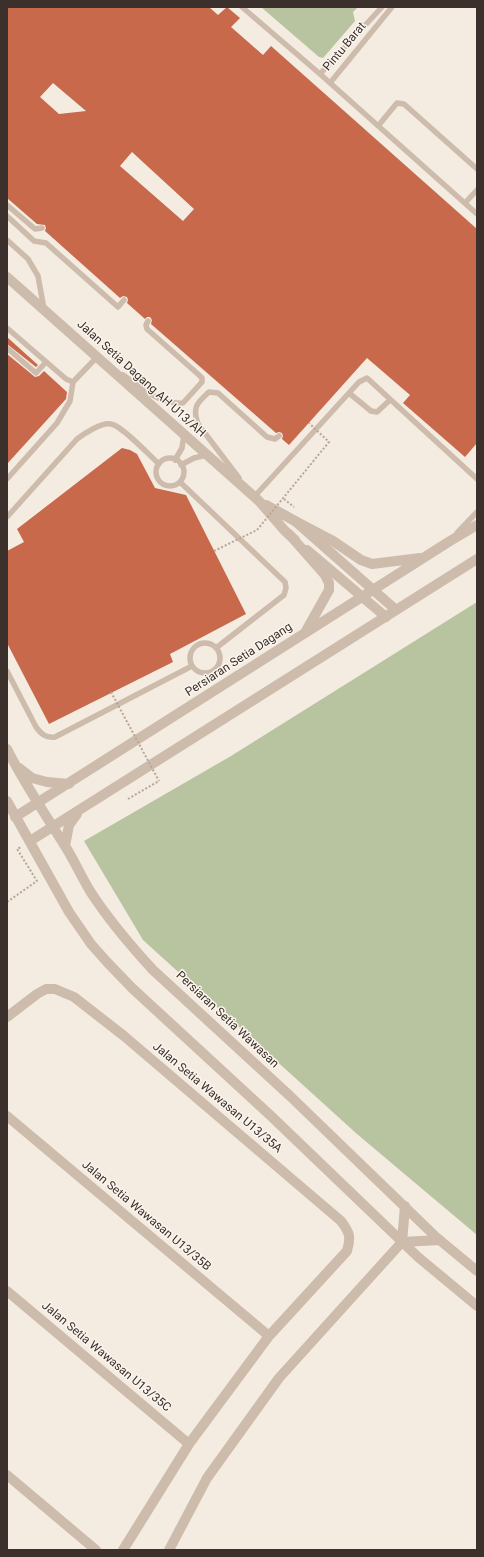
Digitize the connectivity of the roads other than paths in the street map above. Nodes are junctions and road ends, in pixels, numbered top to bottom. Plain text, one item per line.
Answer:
1 (242, 7) edge
2 (382, 7) edge
3 (392, 7) edge
4 (320, 74) junction
5 (330, 83) junction
6 (378, 126) junction
7 (477, 169) edge
8 (477, 190) edge
9 (465, 203) junction
10 (7, 205) edge
11 (477, 214) edge
12 (7, 216) edge
13 (42, 228) dead end
14 (7, 240) edge
15 (7, 277) edge
16 (124, 300) dead end
17 (44, 310) junction
18 (148, 321) dead end
19 (7, 328) edge
20 (7, 348) edge
21 (97, 357) junction
22 (46, 362) junction
23 (73, 382) junction
24 (349, 393) junction
25 (390, 400) junction
26 (184, 434) junction
27 (279, 436) dead end
28 (207, 455) junction
29 (175, 460) junction
30 (159, 464) junction
31 (181, 465) junction
32 (7, 479) edge
33 (477, 479) edge
34 (180, 482) junction
35 (256, 499) junction
36 (477, 512) edge
37 (7, 517) edge
38 (296, 521) junction
39 (477, 525) edge
40 (289, 534) junction
41 (450, 541) junction
42 (423, 558) junction
43 (477, 559) edge
44 (373, 590) junction
45 (362, 597) junction
46 (396, 610) junction
47 (386, 617) junction
48 (305, 633) junction
49 (216, 648) junction
50 (192, 666) junction
51 (7, 671) edge
52 (7, 749) edge
53 (15, 766) junction
54 (69, 784) junction
55 (7, 801) edge
56 (38, 804) junction
57 (80, 809) junction
58 (15, 817) junction
59 (53, 827) junction
60 (30, 841) junction
61 (65, 846) junction
62 (7, 1017) edge
63 (7, 1116) edge
64 (405, 1206) junction
65 (440, 1240) junction
66 (402, 1242) junction
67 (477, 1271) edge
68 (7, 1291) edge
69 (477, 1306) edge
70 (269, 1336) junction
71 (189, 1444) junction
72 (7, 1474) edge
73 (96, 1550) edge
74 (123, 1550) edge
75 (170, 1550) edge

1 - 4 lane
2 - 4 lane, Pintu Barat
3 - 5 lane, Pintu Barat
4 - 5 lane
5 - 6 lane
6 - 7 lane
6 - 9 lane
8 - 9 lane
9 - 11 lane
10 - 13 lane
12 - 16 lane
14 - 17 lane
15 - 17 street, Jalan Setia Dagang AH U13/AH
17 - 21 street, Jalan Setia Dagang AH U13/AH
18 - 21 lane
19 - 22 lane
20 - 22 lane
21 - 23 lane
21 - 26 street, Jalan Setia Dagang AH U13/AH
22 - 23 lane
23 - 32 lane
24 - 25 lane
24 - 25 lane
24 - 35 lane
25 - 33 lane
26 - 28 street, Jalan Setia Dagang AH U13/AH
26 - 29 lane
27 - 35 lane
28 - 31 lane
28 - 35 street, Jalan Setia Dagang AH U13/AH
29 - 30 lane
29 - 31 lane
30 - 34 lane
30 - 37 lane
31 - 34 lane
34 - 49 lane
35 - 38 street, Jalan Setia Dagang AH U13/AH
35 - 40 street, Jalan Setia Dagang AH U13/AH
36 - 41 lane
38 - 42 street
38 - 44 street, Jalan Setia Dagang AH U13/AH
39 - 41 street, Persiaran Setia Dagang
40 - 45 street, Jalan Setia Dagang AH U13/AH
40 - 48 street
41 - 42 street, Persiaran Setia Dagang
42 - 44 street, Persiaran Setia Dagang
43 - 46 street
44 - 45 street, Persiaran Setia Dagang
44 - 46 street, Jalan Setia Dagang AH U13/AH
45 - 47 street, Jalan Setia Dagang AH U13/AH
45 - 48 street, Persiaran Setia Dagang
46 - 47 street
47 - 57 street
48 - 54 street, Persiaran Setia Dagang
49 - 50 lane
49 - 50 lane
50 - 51 lane
52 - 53 street, Persiaran Setia Wawasan
53 - 54 street
53 - 56 street, Persiaran Setia Wawasan
54 - 56 street, Persiaran Setia Dagang
55 - 58 street
56 - 58 street, Persiaran Setia Dagang
56 - 59 street, Persiaran Setia Wawasan
57 - 59 street
57 - 61 street
58 - 60 street
59 - 60 street
59 - 61 street, Persiaran Setia Wawasan
60 - 66 street
61 - 64 street, Persiaran Setia Wawasan
62 - 70 street, Jalan Setia Wawasan U13/35A
63 - 70 street, Jalan Setia Wawasan U13/35B
64 - 65 street, Persiaran Setia Wawasan
64 - 66 street
65 - 66 street
65 - 67 street, Persiaran Setia Wawasan
66 - 69 street
66 - 75 street
68 - 71 street, Jalan Setia Wawasan U13/35C
70 - 71 street
71 - 74 street
72 - 73 street

